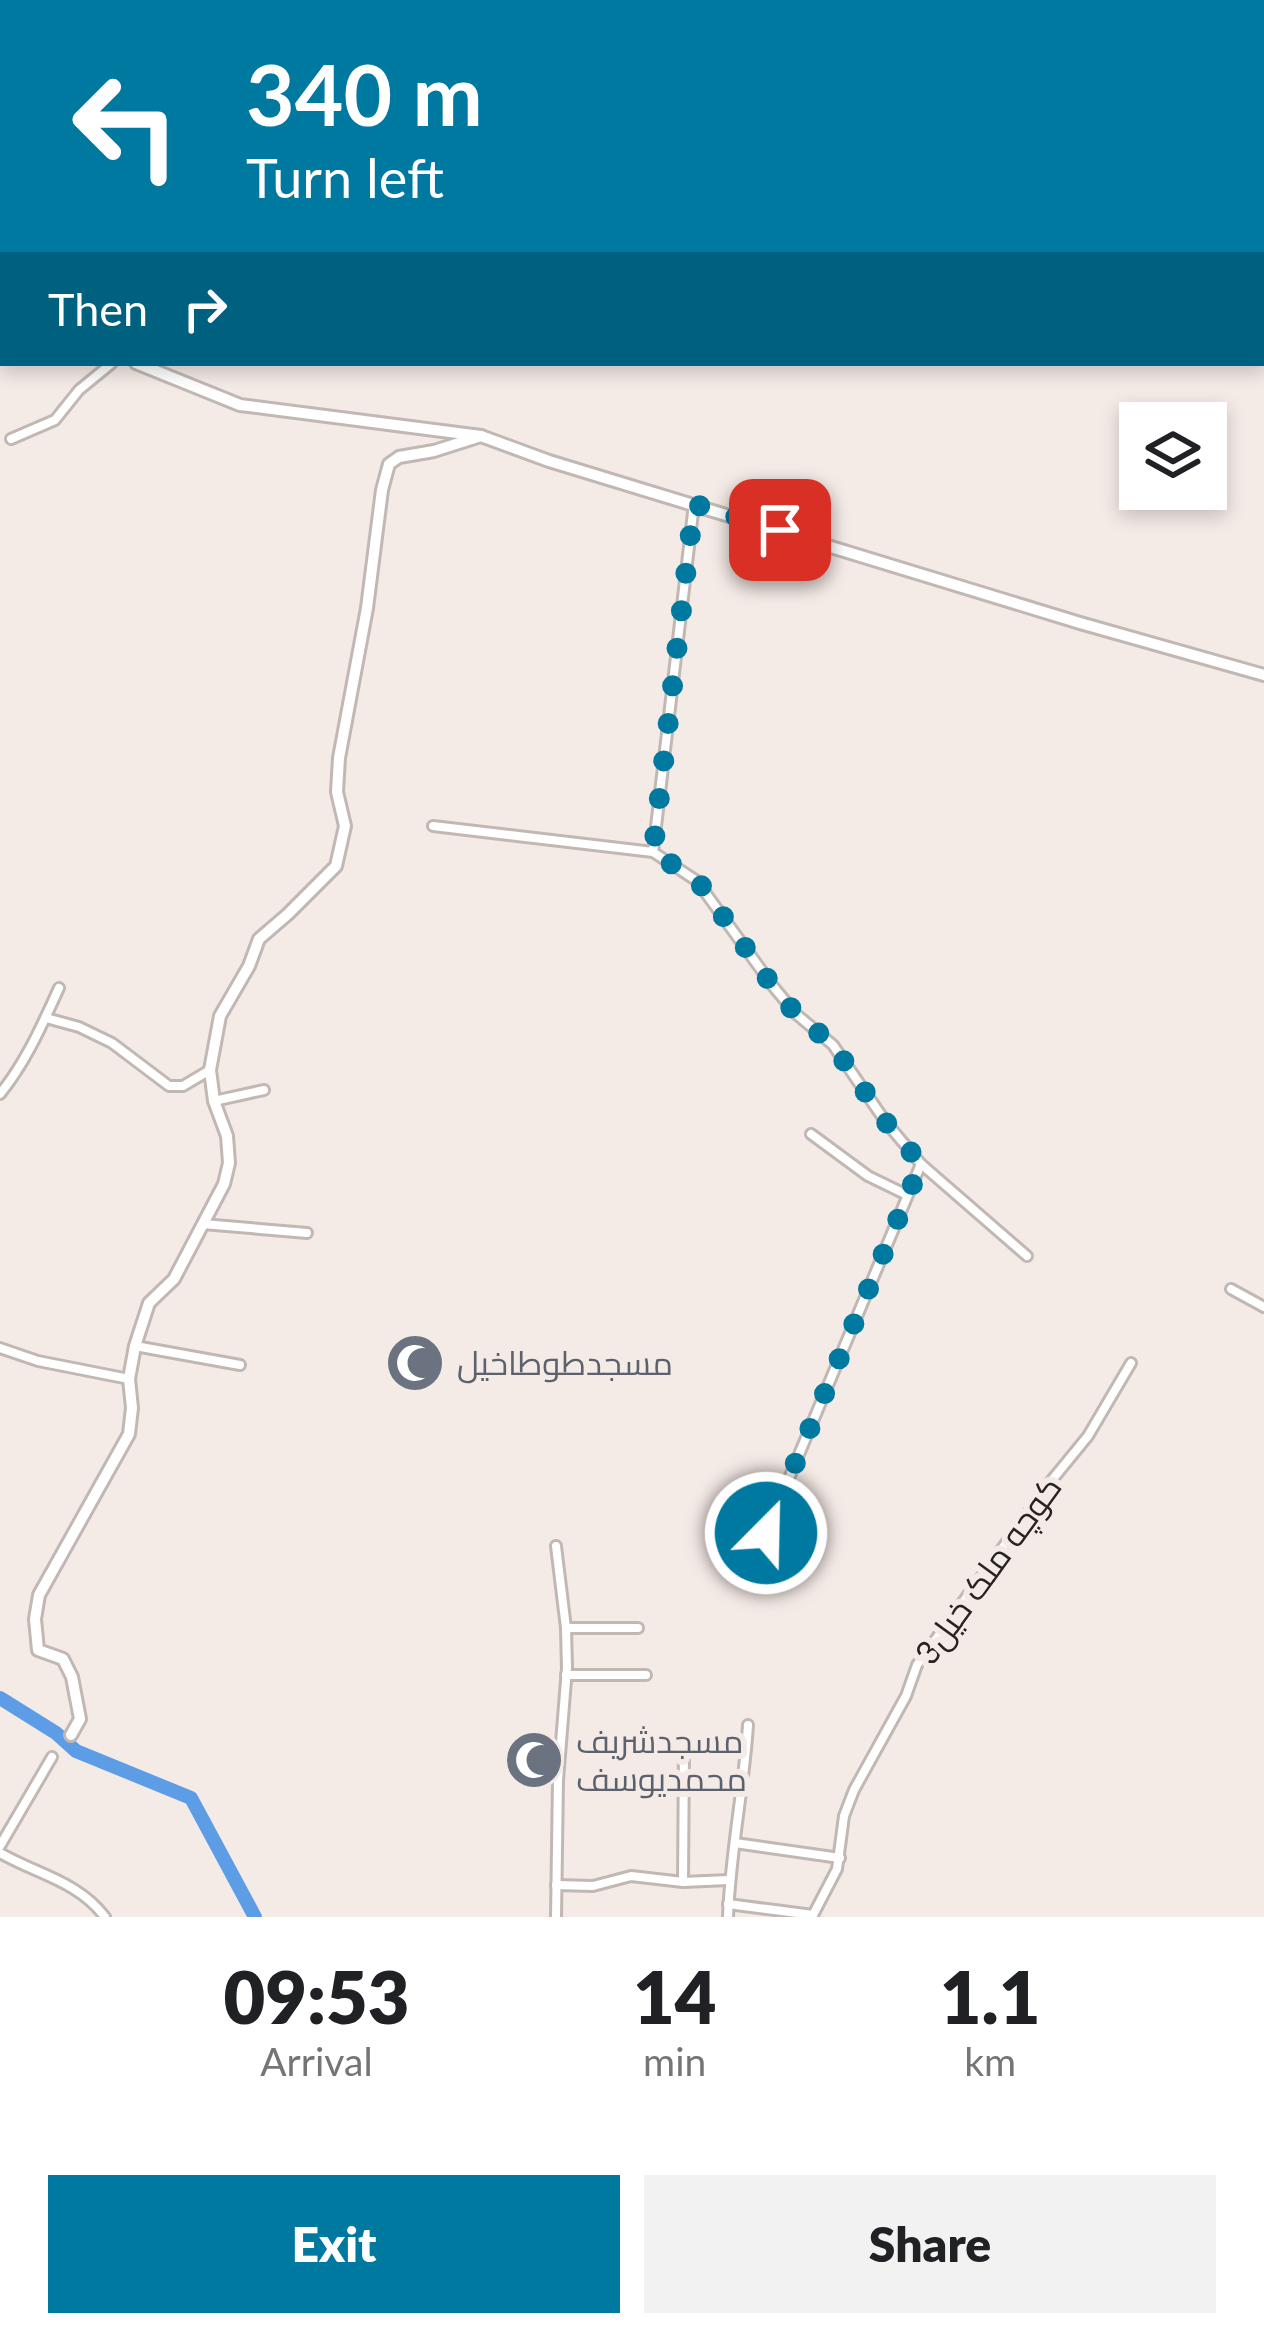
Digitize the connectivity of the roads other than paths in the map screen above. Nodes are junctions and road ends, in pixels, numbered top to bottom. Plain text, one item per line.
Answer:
1 (108, 366) edge
2 (143, 366) edge
3 (481, 436) junction
4 (11, 439) dead end
5 (694, 504) junction
6 (1264, 675) edge
7 (433, 826) dead end
8 (653, 852) junction
9 (59, 988) dead end
10 (46, 1018) junction
11 (210, 1070) junction
12 (264, 1090) dead end
13 (0, 1094) edge
14 (214, 1101) junction
15 (812, 1134) dead end
16 (921, 1164) junction
17 (908, 1196) junction
18 (201, 1224) junction
19 (307, 1233) dead end
20 (1027, 1256) dead end
21 (1231, 1289) dead end
22 (1264, 1306) edge
23 (135, 1346) junction
24 (0, 1348) edge
25 (1131, 1364) dead end
26 (240, 1365) dead end
27 (129, 1378) junction
28 (766, 1533) dead end
29 (556, 1546) dead end
30 (566, 1628) junction
31 (638, 1628) dead end
32 (566, 1675) junction
33 (646, 1675) dead end
34 (748, 1725) dead end
35 (71, 1735) dead end
36 (684, 1746) dead end
37 (52, 1756) dead end
38 (735, 1843) junction
39 (0, 1850) edge
40 (840, 1858) junction
41 (729, 1880) junction
42 (683, 1882) junction
43 (556, 1886) junction
44 (728, 1904) junction
45 (812, 1916) edge
46 (105, 1917) edge
47 (556, 1917) edge
48 (728, 1917) edge

1 - 4 street
2 - 3 street
3 - 5 street
3 - 11 street
5 - 6 street
5 - 8 street
7 - 8 street
8 - 16 street
9 - 10 street
10 - 11 street
10 - 13 street
11 - 14 street
12 - 14 street
14 - 18 street
15 - 17 street
16 - 17 street
16 - 20 street
17 - 28 street
18 - 19 street
18 - 23 street
21 - 22 street
23 - 26 street
23 - 27 street
24 - 27 street
25 - 40 street, کوچه ملک خیل3
27 - 35 street
29 - 30 street
30 - 31 street
30 - 32 street
32 - 33 street
32 - 43 street
34 - 38 street
36 - 42 street
37 - 39 street
38 - 40 street
38 - 41 street
39 - 46 street
40 - 45 street, کوچه ملک خیل3
41 - 42 street
41 - 44 street
42 - 43 street
43 - 47 street
44 - 45 street
44 - 48 street

